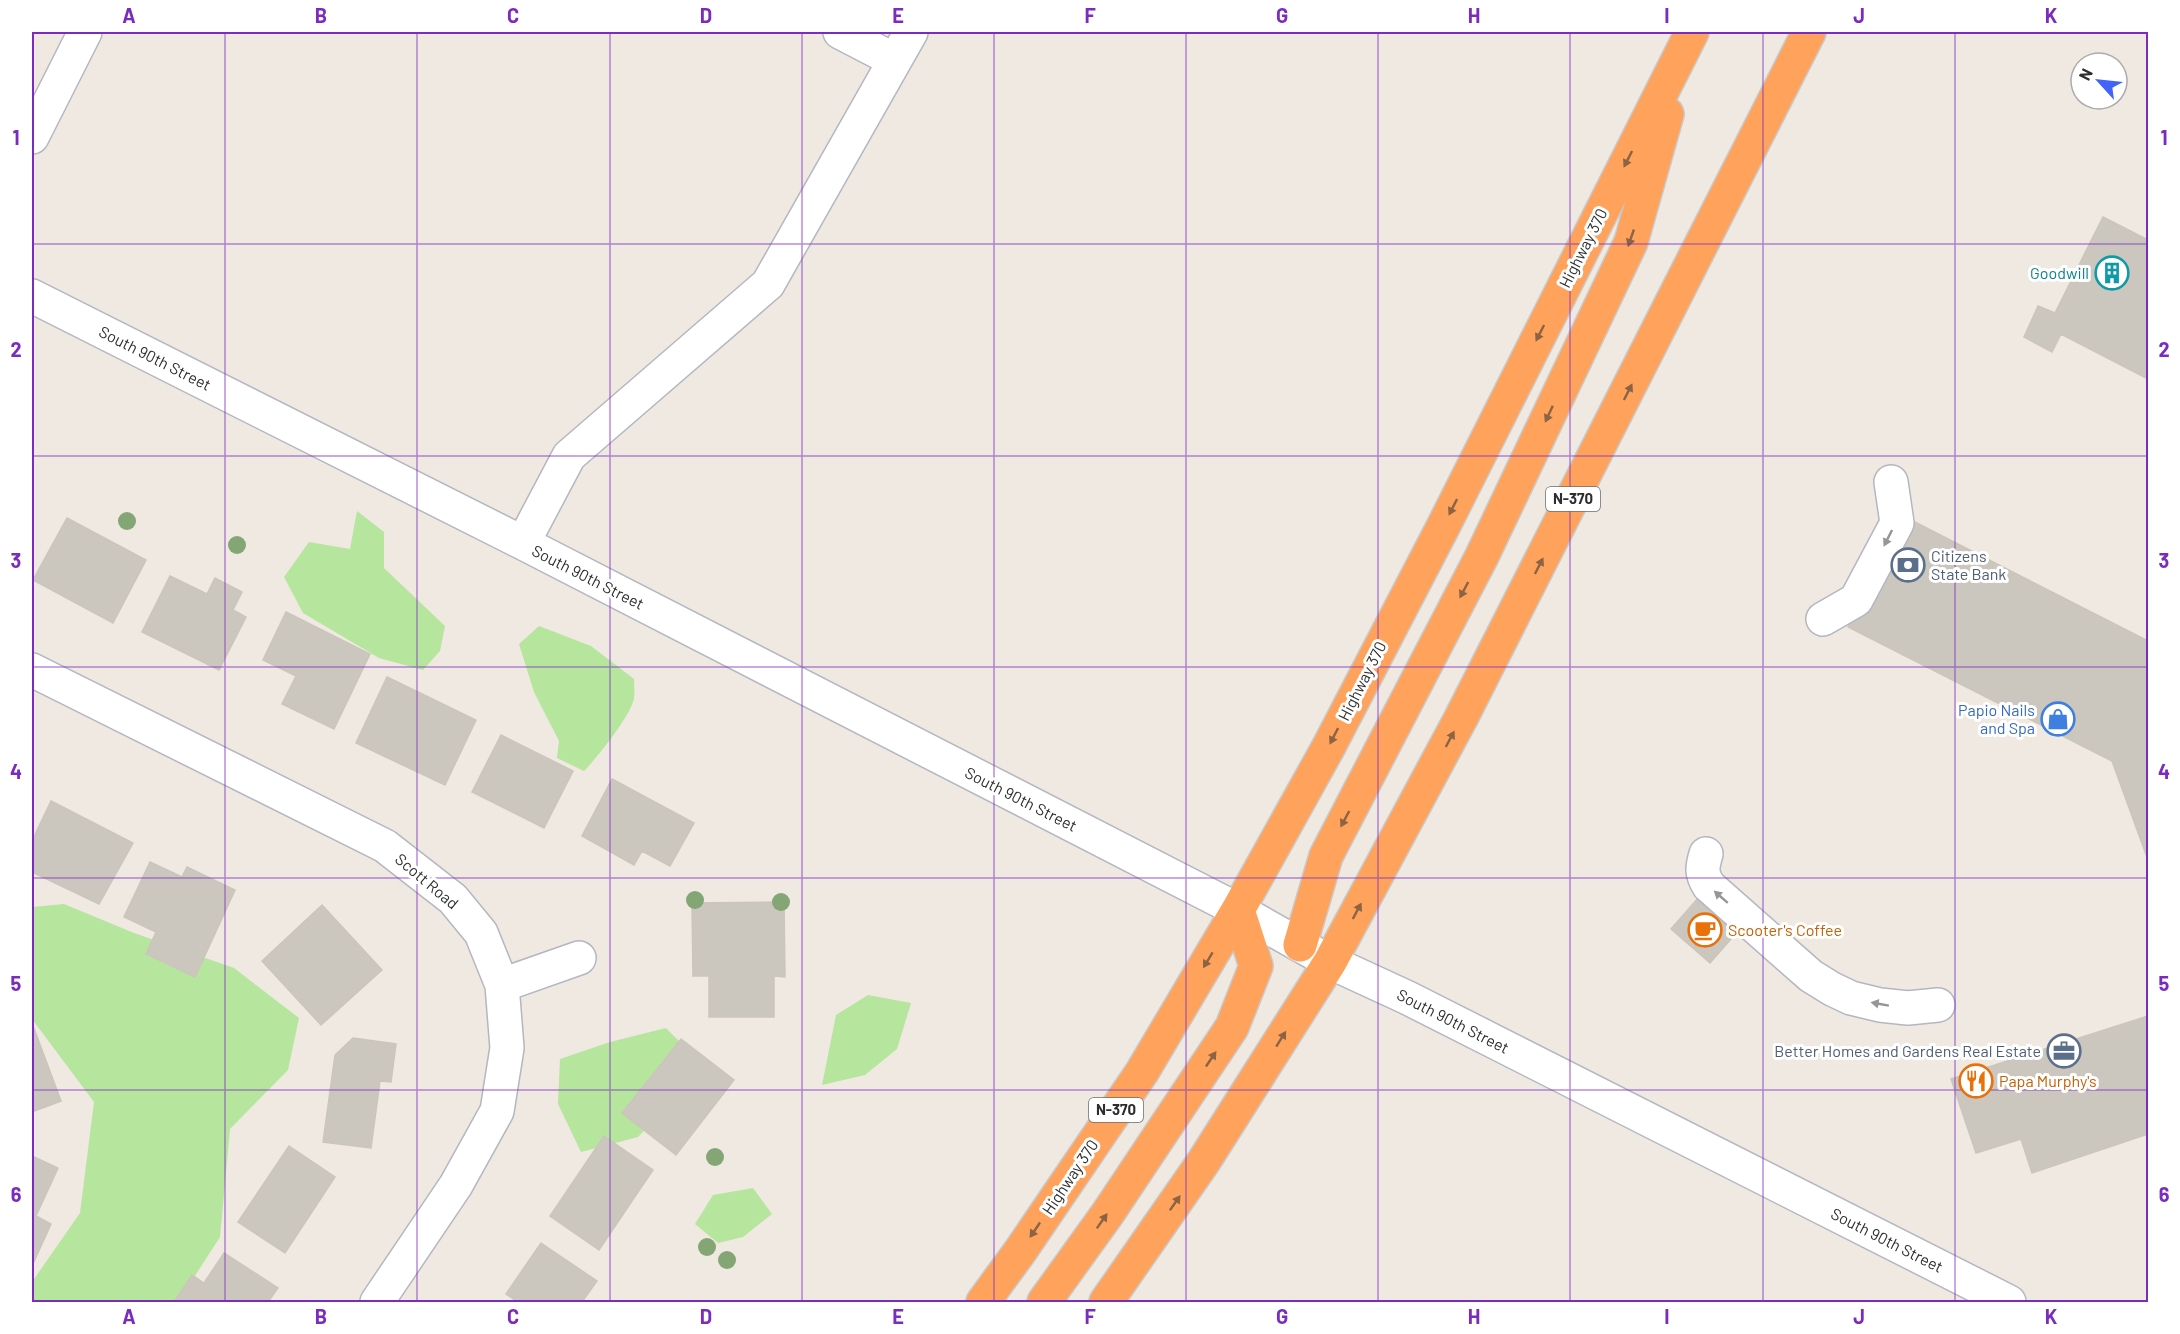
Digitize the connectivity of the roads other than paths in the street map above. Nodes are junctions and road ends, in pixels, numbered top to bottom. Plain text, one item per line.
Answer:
1 (85, 32) edge
2 (840, 32) edge
3 (911, 32) edge
4 (1809, 32) edge
5 (1690, 36) edge
6 (894, 60) junction
7 (32, 137) edge
8 (32, 296) edge
9 (1891, 482) dead end
10 (523, 543) junction
11 (1823, 619) dead end
12 (32, 670) edge
13 (1706, 854) dead end
14 (1238, 910) junction
15 (1300, 945) junction
16 (579, 958) dead end
17 (1330, 962) junction
18 (502, 985) junction
19 (1938, 1005) dead end
20 (376, 1302) edge
21 (983, 1302) edge
22 (1044, 1302) edge
23 (1106, 1302) edge
24 (2009, 1302) edge

1 - 7 street
2 - 6 street
3 - 6 street
17 -> 4 highway, N-370
5 -> 14 highway, Highway 370 / N-370
5 -> 15 highway
6 - 10 street
8 - 10 street, South 90th Street
9 -> 11 street
10 - 14 street, South 90th Street
12 - 18 street, Scott Road
19 -> 13 street
14 - 15 street, South 90th Street
14 -> 21 highway, Highway 370 / N-370
22 -> 14 highway
15 - 17 street, South 90th Street
16 - 18 street
23 -> 17 highway, N-370
17 - 24 street, South 90th Street
18 - 20 street, Scott Road

